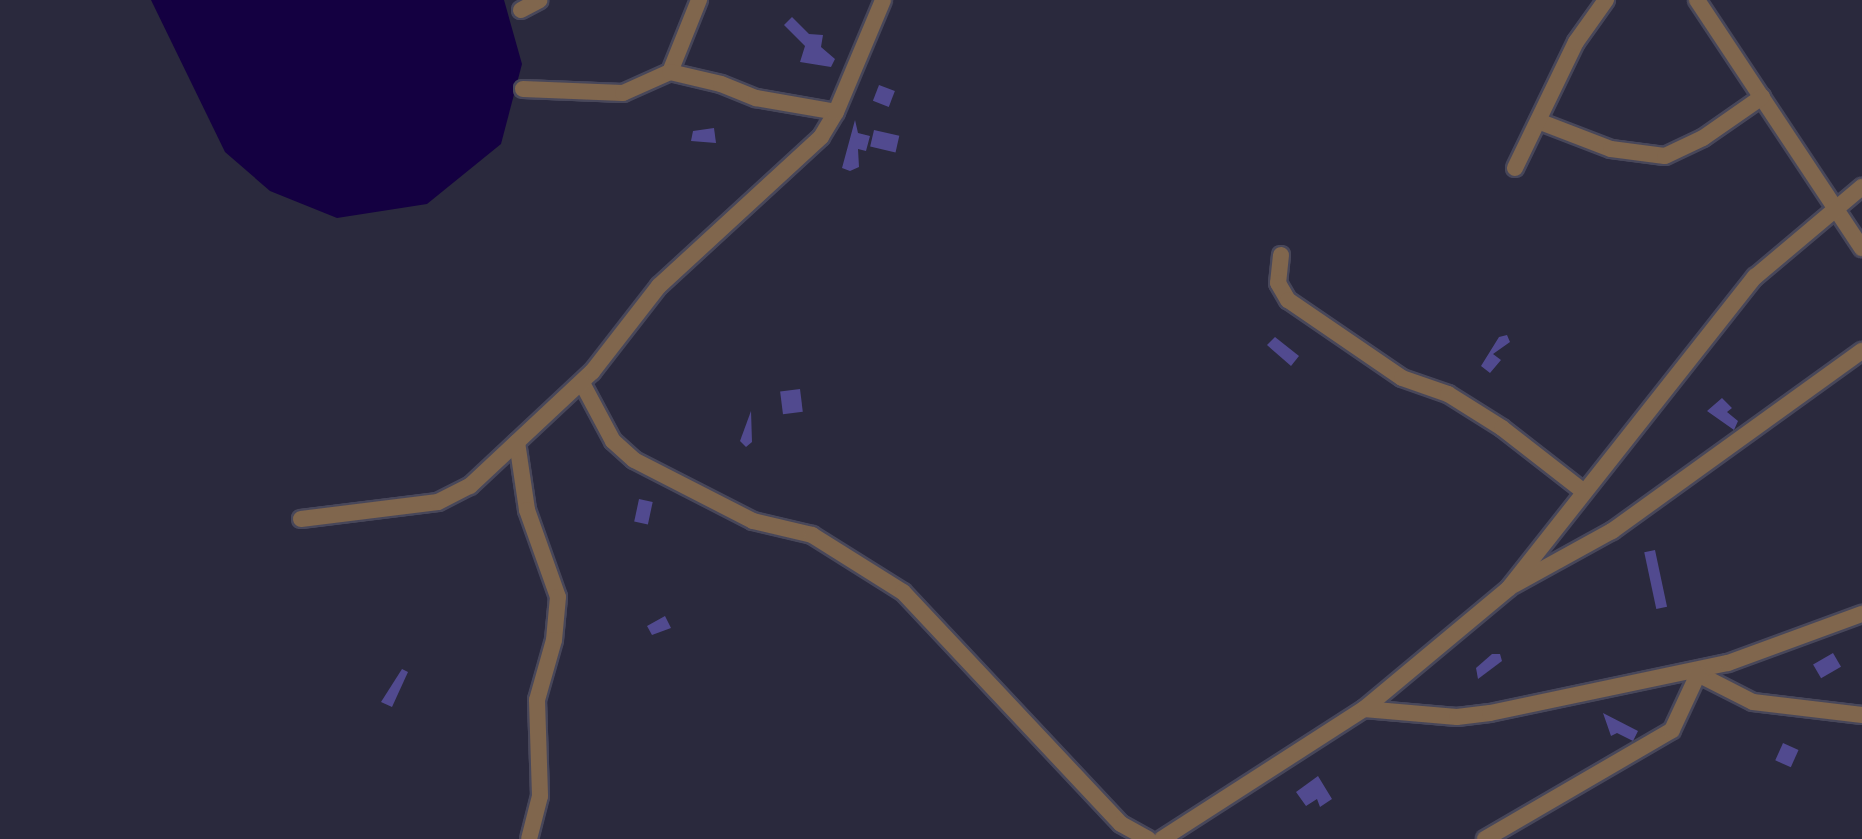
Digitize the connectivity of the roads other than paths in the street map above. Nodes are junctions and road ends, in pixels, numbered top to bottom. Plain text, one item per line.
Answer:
1 (540, 0) edge
2 (699, 0) edge
3 (883, 0) edge
4 (1606, 0) edge
5 (1697, 0) edge
6 (521, 10) dead end
7 (670, 72) junction
8 (523, 89) dead end
9 (1762, 97) junction
10 (836, 112) junction
11 (1538, 121) junction
12 (1515, 168) dead end
13 (1862, 187) edge
14 (1839, 211) junction
15 (1862, 248) edge
16 (1281, 255) dead end
17 (1862, 351) edge
18 (582, 383) junction
19 (517, 442) junction
20 (1583, 491) junction
21 (301, 519) dead end
22 (1508, 588) junction
23 (1862, 614) edge
24 (1695, 672) junction
25 (1364, 709) junction
26 (1862, 715) edge
27 (529, 839) edge
28 (1148, 839) edge
29 (1162, 839) edge
30 (1485, 839) edge

1 - 6 street
2 - 7 street
3 - 10 street
4 - 11 street
5 - 9 street
7 - 8 street
7 - 10 street
9 - 11 street
9 - 14 street
10 - 18 street
11 - 12 street
13 - 14 street
14 - 15 street
14 - 20 street
16 - 20 street
17 - 22 street
18 - 19 street
18 - 28 street
19 - 21 street
19 - 27 street
20 - 22 street
22 - 25 street
23 - 24 street
24 - 25 street
24 - 26 street
24 - 30 street
25 - 29 street

